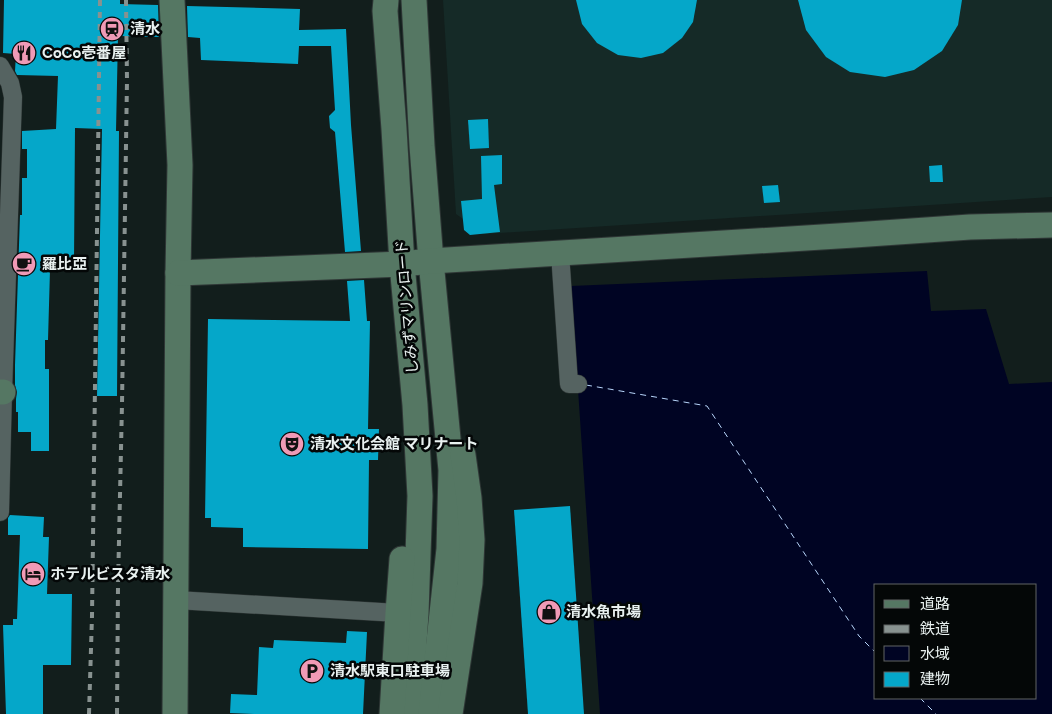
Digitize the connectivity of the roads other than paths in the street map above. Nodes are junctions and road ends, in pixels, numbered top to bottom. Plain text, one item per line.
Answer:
1 (172, 0) edge
2 (386, 0) edge
3 (414, 0) edge
4 (0, 66) edge
5 (1052, 225) edge
6 (560, 253) junction
7 (431, 261) junction
8 (402, 264) junction
9 (178, 273) junction
10 (440, 360) junction
11 (578, 384) dead end
12 (1, 392) edge
13 (0, 512) edge
14 (176, 600) junction
15 (407, 614) junction
16 (175, 714) edge
17 (392, 714) edge
18 (410, 714) edge
19 (431, 714) edge
20 (450, 714) edge

1 - 9 street
2 - 8 street, しみずマリンロード
3 - 7 street, しみずマリンロード
4 - 12 street
5 - 6 street
6 - 7 street
6 - 11 street
7 - 8 street
7 - 10 street, しみずマリンロード
8 - 9 street
8 - 15 street, しみずマリンロード
9 - 14 street
10 - 19 street, しみずマリンロード
10 - 20 street
12 - 13 street
14 - 15 street
14 - 16 street
15 - 17 street
15 - 18 street

